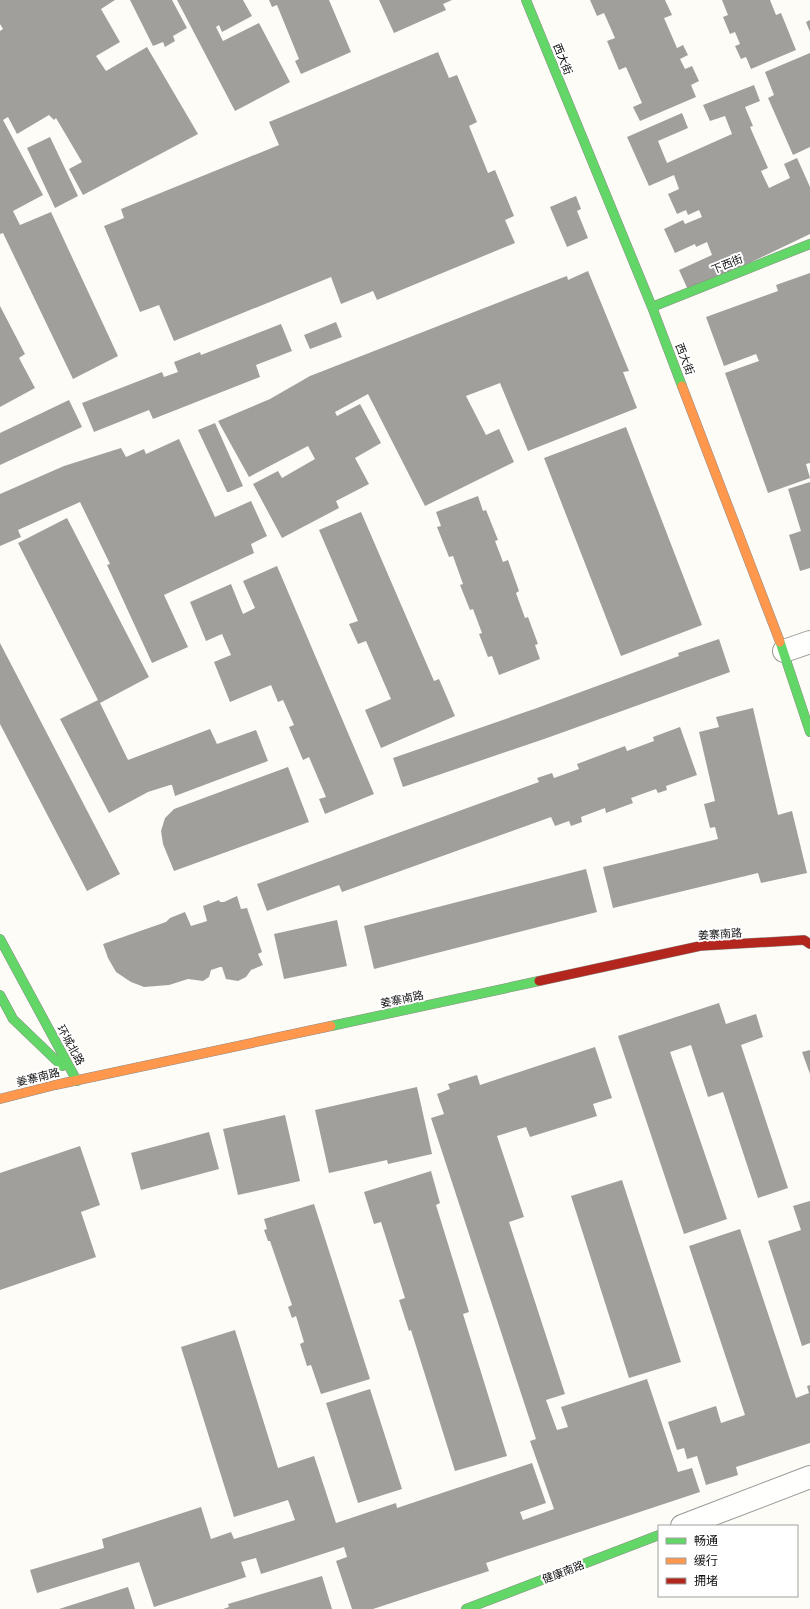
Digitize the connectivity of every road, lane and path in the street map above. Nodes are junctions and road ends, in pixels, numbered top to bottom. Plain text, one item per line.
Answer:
1 (526, 0) edge
2 (810, 244) edge
3 (652, 307) junction
4 (810, 642) edge
5 (784, 651) junction
6 (810, 732) edge
7 (0, 939) edge
8 (810, 944) edge
9 (0, 995) edge
10 (77, 1081) junction
11 (0, 1099) edge
12 (810, 1477) edge
13 (685, 1525) edge
14 (658, 1535) edge
15 (466, 1609) edge

1 - 3 main road, 西大街
2 - 3 main road, 下西街
3 - 5 main road, 西大街
4 - 5 street
5 - 6 main road, 西大街
7 - 10 main road, 环城北路
8 - 10 main road, 姜寨南路
9 - 10 main road, 环城北路
10 - 11 main road, 姜寨南路
12 - 13 street
14 - 15 main road, 健康南路

